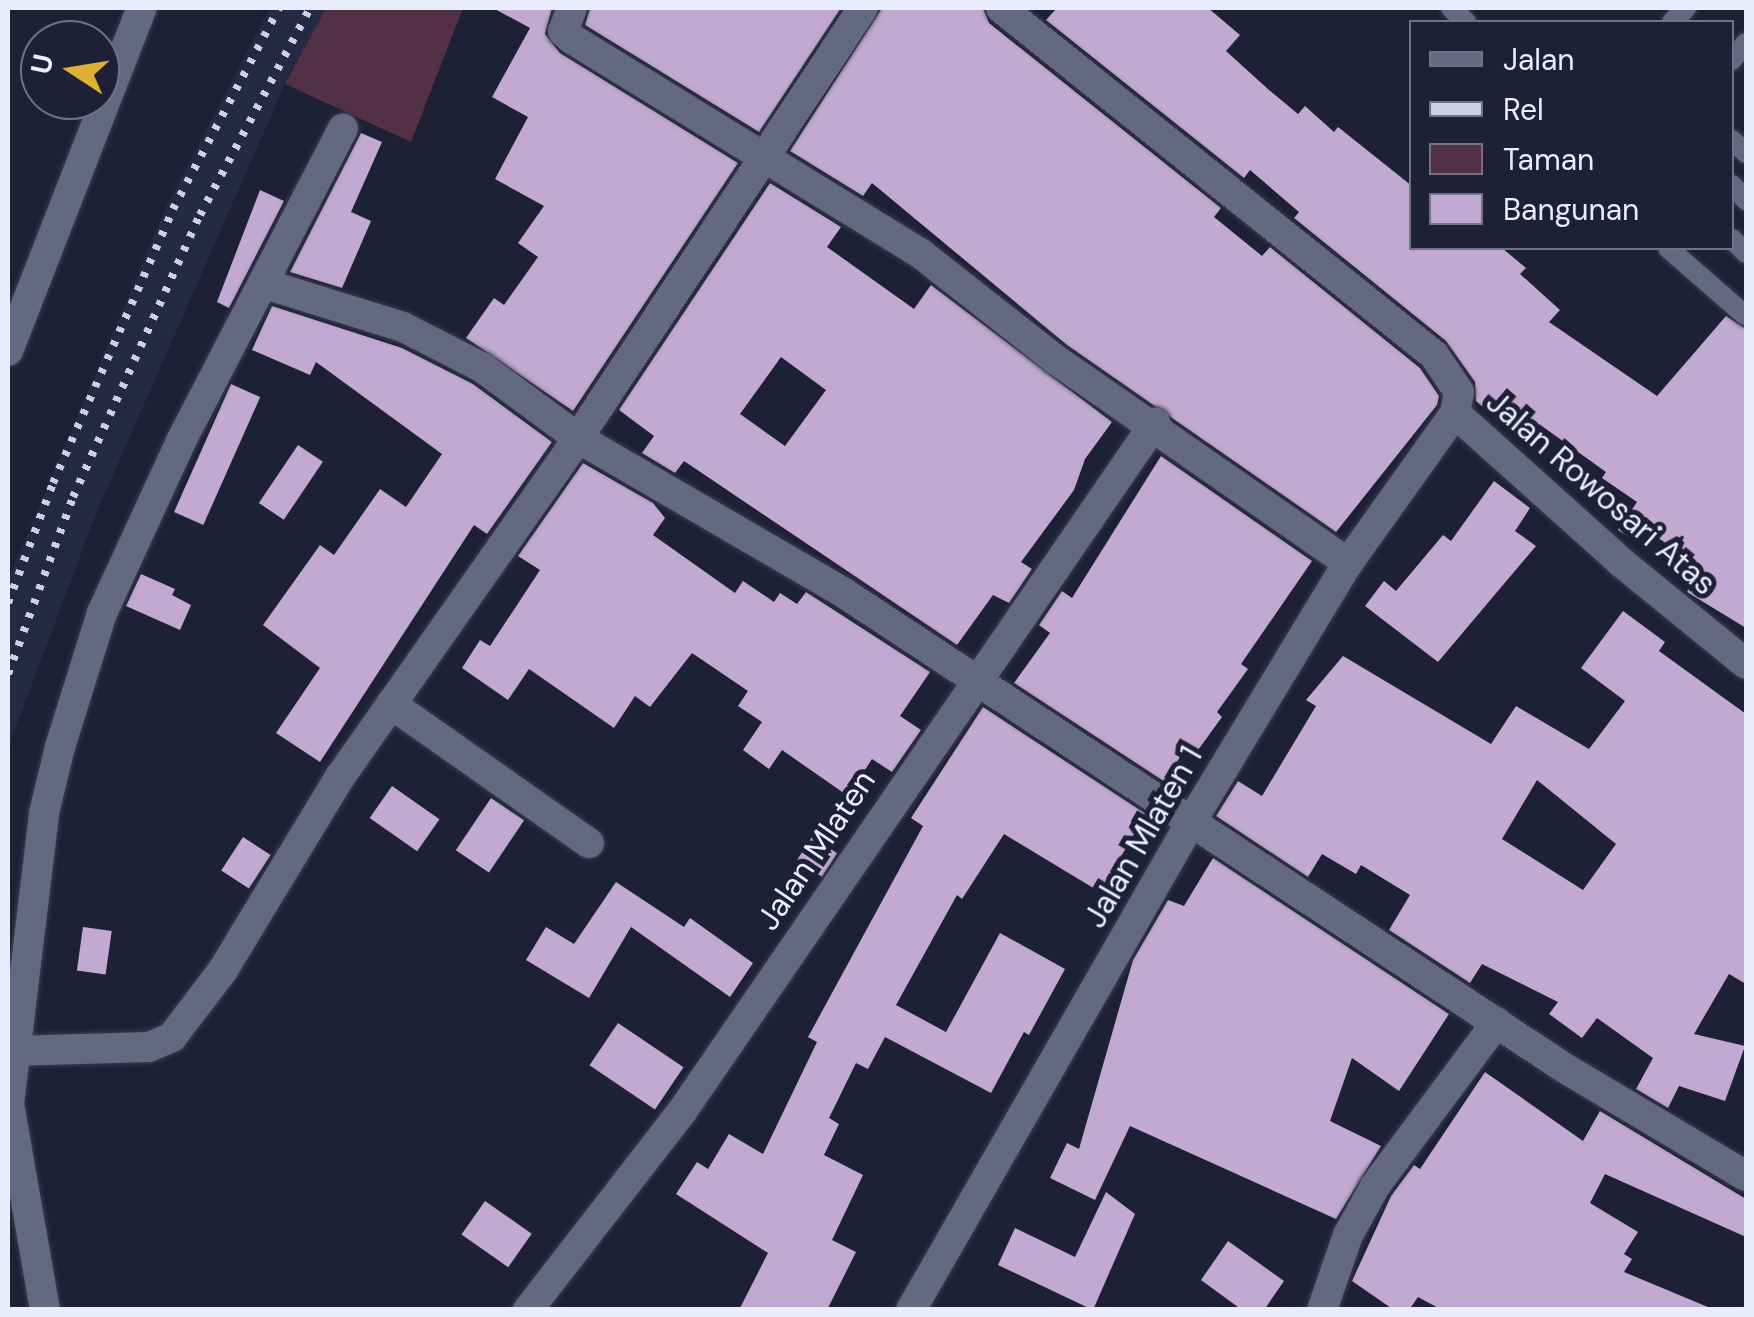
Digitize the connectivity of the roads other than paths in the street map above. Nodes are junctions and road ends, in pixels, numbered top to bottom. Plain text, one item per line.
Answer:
1 (142, 8) edge
2 (572, 8) edge
3 (862, 8) edge
4 (1001, 8) edge
5 (343, 128) dead end
6 (762, 154) junction
7 (1670, 250) edge
8 (265, 284) junction
9 (1746, 316) edge
10 (8, 351) edge
11 (1456, 413) junction
12 (1156, 423) junction
13 (578, 438) junction
14 (1348, 562) junction
15 (1746, 664) edge
16 (973, 680) junction
17 (391, 704) junction
18 (1191, 822) junction
19 (589, 843) dead end
20 (1497, 1022) junction
21 (12, 1051) junction
22 (1746, 1176) edge
23 (45, 1310) edge
24 (528, 1310) edge
25 (911, 1310) edge
26 (1322, 1310) edge

1 - 10 street
2 - 6 street
3 - 6 street
4 - 11 street
5 - 8 street
6 - 12 street
6 - 13 street
7 - 9 lane
8 - 13 street
8 - 21 street
11 - 14 street, Jalan Mlaten 1
11 - 15 street, Jalan Rowosari Atas
12 - 14 street
12 - 16 street, Jalan Mlaten
13 - 16 street
13 - 17 street
14 - 18 street, Jalan Mlaten 1
16 - 18 street
16 - 24 street, Jalan Mlaten
17 - 19 street
17 - 21 street
18 - 20 street
18 - 25 street, Jalan Mlaten 1
20 - 22 street
20 - 26 street
21 - 23 street

